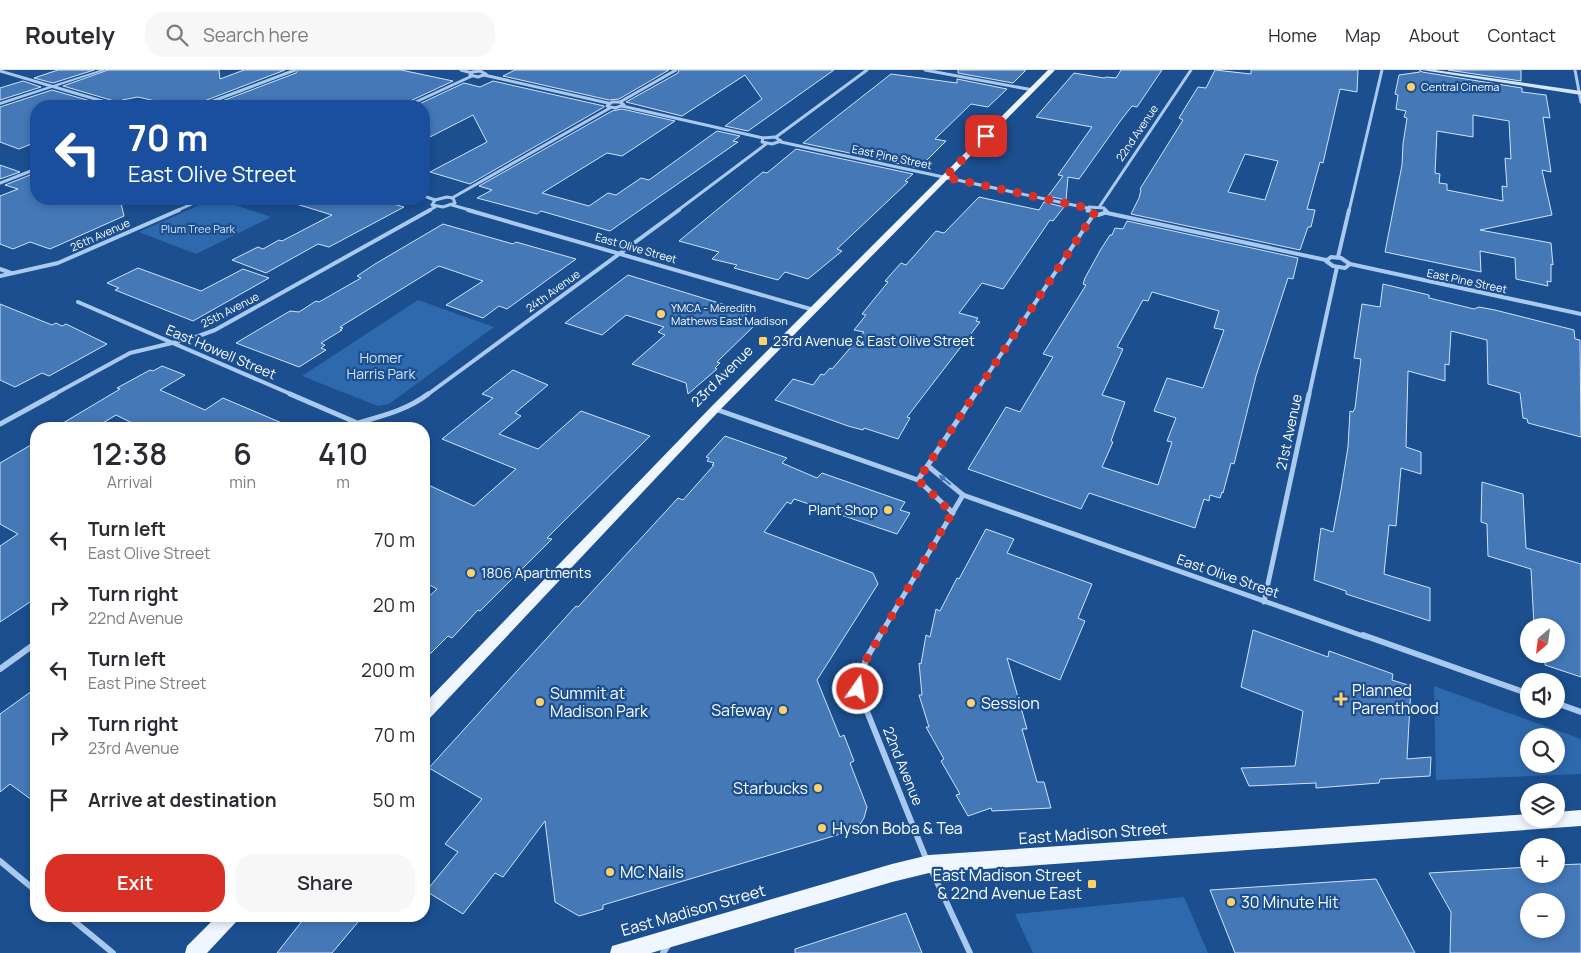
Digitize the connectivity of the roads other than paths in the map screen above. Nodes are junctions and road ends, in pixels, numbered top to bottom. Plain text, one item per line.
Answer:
1 (104, 70) edge
2 (295, 70) edge
3 (461, 70) edge
4 (676, 70) edge
5 (867, 70) edge
6 (925, 70) edge
7 (1052, 70) edge
8 (1191, 70) edge
9 (1382, 70) edge
10 (1425, 70) edge
11 (1575, 70) edge
12 (0, 71) edge
13 (484, 72) edge
14 (472, 74) junction
15 (53, 87) junction
16 (1033, 90) junction
17 (1580, 93) edge
18 (97, 100) edge
19 (216, 100) edge
20 (419, 100) edge
21 (620, 102) junction
22 (1581, 102) edge
23 (608, 103) junction
24 (0, 104) edge
25 (622, 106) junction
26 (610, 108) junction
27 (776, 137) junction
28 (763, 138) junction
29 (781, 142) junction
30 (766, 144) junction
31 (30, 171) edge
32 (945, 177) junction
33 (0, 183) edge
34 (430, 198) edge
35 (452, 198) junction
36 (435, 200) junction
37 (190, 205) edge
38 (452, 205) junction
39 (1100, 206) junction
40 (435, 207) junction
41 (1087, 208) junction
42 (1107, 213) junction
43 (1094, 214) junction
44 (620, 254) junction
45 (1338, 257) junction
46 (1326, 260) junction
47 (1350, 264) junction
48 (1337, 267) junction
49 (0, 269) edge
50 (12, 274) junction
51 (0, 276) edge
52 (78, 302) dead end
53 (814, 310) junction
54 (1581, 314) edge
55 (170, 342) junction
56 (715, 409) junction
57 (356, 422) joint
58 (0, 424) edge
59 (928, 466) junction
60 (918, 480) junction
61 (963, 495) junction
62 (952, 513) junction
63 (1264, 602) junction
64 (30, 647) edge
65 (0, 669) edge
66 (1520, 691) edge
67 (1565, 706) edge
68 (430, 708) edge
69 (1580, 711) edge
70 (1581, 818) edge
71 (0, 861) edge
72 (928, 864) junction
73 (30, 886) edge
74 (75, 922) edge
75 (225, 922) edge
76 (673, 937) junction
77 (199, 950) edge
78 (113, 953) edge
79 (620, 953) edge
80 (663, 953) edge
81 (970, 953) edge

1 - 15 street
2 - 19 street
3 - 14 street
4 - 21 street
5 - 27 street
6 - 16 street
7 - 16 main road, 23rd Avenue
8 - 39 street, 22nd Avenue
9 - 45 street
10 - 17 main road
11 - 17 street
12 - 15 street
13 - 14 street
13 - 23 street
14 - 20 street
15 - 18 street
15 - 24 street
16 - 32 main road, 23rd Avenue
17 - 22 street
21 - 23 street
21 - 25 street
23 - 26 street
25 - 26 street
25 - 28 street
26 - 35 street
27 - 28 street
27 - 29 street
28 - 30 street
29 - 30 street
29 - 32 street, East Pine Street
30 - 44 street, 24th Avenue
31 - 33 street
32 - 41 street, East Pine Street
32 - 53 main road, 23rd Avenue
34 - 36 street
35 - 36 street
35 - 38 street
36 - 40 street
37 - 50 street, 26th Avenue
38 - 40 street
38 - 44 street, East Olive Street
39 - 41 street
39 - 42 street
40 - 55 street, 25th Avenue
41 - 43 street
42 - 43 street
42 - 46 street
43 - 59 street
44 - 53 street, East Olive Street
44 - 57 street, 24th Avenue
45 - 46 street
45 - 47 street
46 - 48 street
47 - 48 street
47 - 54 street, East Pine Street
48 - 63 street, 21st Avenue
49 - 50 street
50 - 51 street, 26th Avenue
52 - 55 street, East Howell Street
53 - 56 main road, 23rd Avenue
55 - 57 street, East Howell Street
55 - 58 street, 25th Avenue
56 - 60 street
56 - 68 main road, 23rd Avenue
59 - 60 street
61 -> 59 street, East Olive Street
60 - 62 street
61 - 62 street, 22nd Avenue
61 - 63 street, East Olive Street
62 - 72 street, 22nd Avenue
63 - 66 street, East Olive Street
64 - 65 street
67 - 69 street
70 - 72 main road, East Madison Street
71 - 73 street
72 - 76 main road, East Madison Street
72 - 81 street, 22nd Avenue
74 - 78 street
75 - 77 main road
76 - 79 main road, East Madison Street
76 - 80 street

